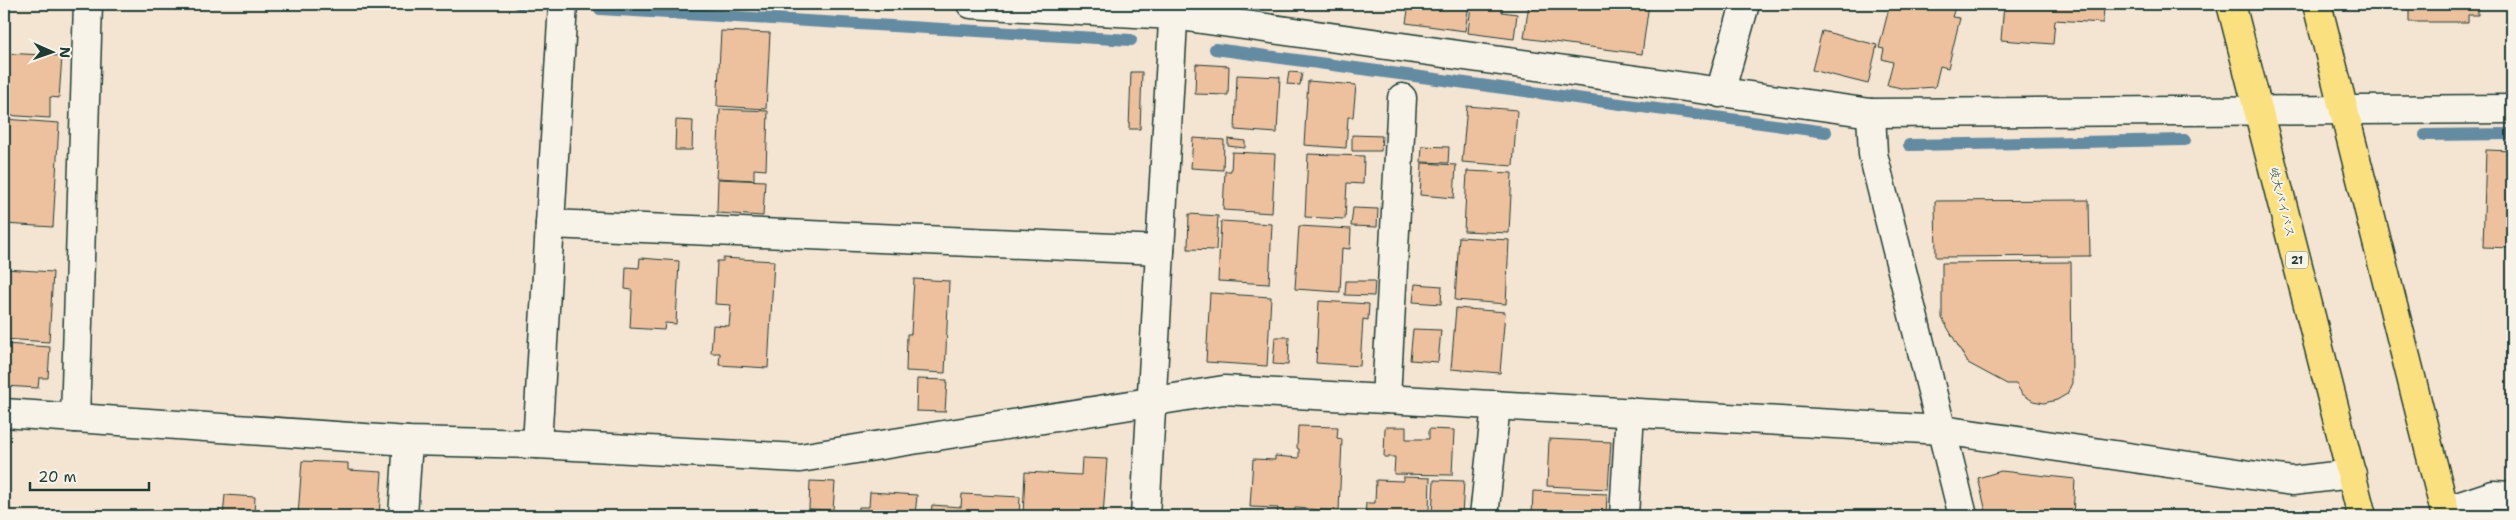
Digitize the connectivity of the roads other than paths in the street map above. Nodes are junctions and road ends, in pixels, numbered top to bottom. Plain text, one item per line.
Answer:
1 (88, 4) edge
2 (563, 4) edge
3 (971, 4) edge
4 (1745, 4) edge
5 (2231, 4) edge
6 (2317, 4) edge
7 (1174, 10) edge
8 (1720, 93) junction
9 (1402, 98) dead end
10 (2512, 109) edge
11 (2259, 110) junction
12 (2343, 111) junction
13 (1871, 113) junction
14 (550, 224) junction
15 (1160, 250) junction
16 (1386, 399) junction
17 (1151, 403) junction
18 (1496, 405) junction
19 (1630, 412) junction
20 (4, 413) edge
21 (75, 418) junction
22 (1942, 430) junction
23 (408, 441) junction
24 (537, 444) junction
25 (2352, 474) junction
26 (2512, 496) edge
27 (2446, 514) edge
28 (403, 516) edge
29 (1145, 516) edge
30 (1484, 516) edge
31 (1624, 516) edge
32 (1964, 516) edge
33 (2362, 516) edge

1 - 21 street
2 - 14 street
3 - 7 street
4 - 8 street
5 - 11 highway, 岐大バイパス / 21
6 - 12 highway
7 - 8 street
7 - 15 street
8 - 13 street
9 - 16 street
10 - 12 street
11 - 12 street
11 - 13 street
11 - 25 highway, 岐大バイパス / 21
12 - 27 highway
13 - 22 street
14 - 15 street
14 - 24 street
15 - 17 street
16 - 17 street
16 - 18 street
17 - 24 street
17 - 29 street
18 - 19 street
18 - 30 street
19 - 22 street
19 - 31 street
20 - 21 street
21 - 23 street
22 - 25 street
22 - 32 street
23 - 24 street
23 - 28 street
25 - 33 highway, 岐大バイパス / 21
26 - 27 street

